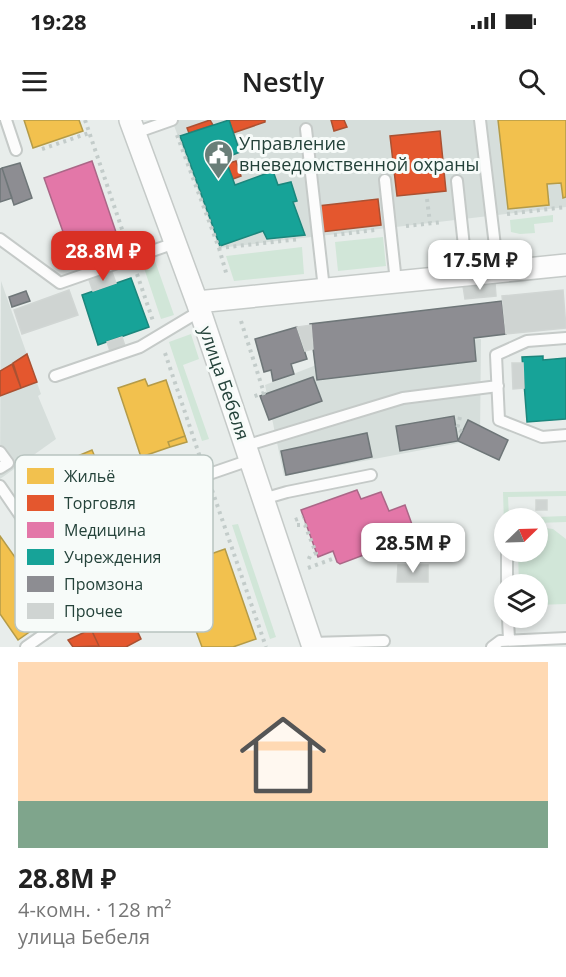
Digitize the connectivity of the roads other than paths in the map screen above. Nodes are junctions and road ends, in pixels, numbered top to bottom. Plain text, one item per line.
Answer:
1 (6, 120) edge
2 (480, 120) edge
3 (174, 125) edge
4 (132, 127) edge
5 (306, 129) dead end
6 (15, 150) dead end
7 (385, 180) dead end
8 (457, 181) dead end
9 (0, 239) edge
10 (175, 243) junction
11 (566, 264) edge
12 (498, 271) junction
13 (467, 274) junction
14 (396, 282) junction
15 (324, 289) junction
16 (198, 307) junction
17 (566, 338) edge
18 (56, 376) dead end
19 (498, 386) junction
20 (566, 435) edge
21 (0, 452) edge
22 (248, 453) junction
23 (0, 468) edge
24 (213, 472) edge
25 (371, 475) dead end
26 (0, 486) edge
27 (263, 499) junction
28 (15, 508) edge
29 (508, 628) edge
30 (47, 632) edge
31 (566, 638) edge
32 (508, 640) junction
33 (384, 641) dead end
34 (312, 645) edge
35 (26, 647) edge
36 (492, 647) edge

1 - 6 lane
2 - 12 lane
3 - 4 lane
4 - 10 street, улица Бебеля
5 - 15 lane
7 - 14 lane
8 - 13 lane
9 - 10 lane
10 - 16 street, улица Бебеля
11 - 12 street
12 - 13 street
13 - 14 street
14 - 15 street
15 - 16 street
16 - 18 lane
16 - 22 street, улица Бебеля
17 - 19 lane
19 - 20 lane
19 - 22 lane
21 - 23 lane
22 - 24 lane
22 - 27 street, улица Бебеля
25 - 27 lane
26 - 28 lane
27 - 34 street, улица Бебеля
29 - 32 lane
30 - 35 lane
31 - 32 lane
32 - 36 lane
33 - 34 lane

